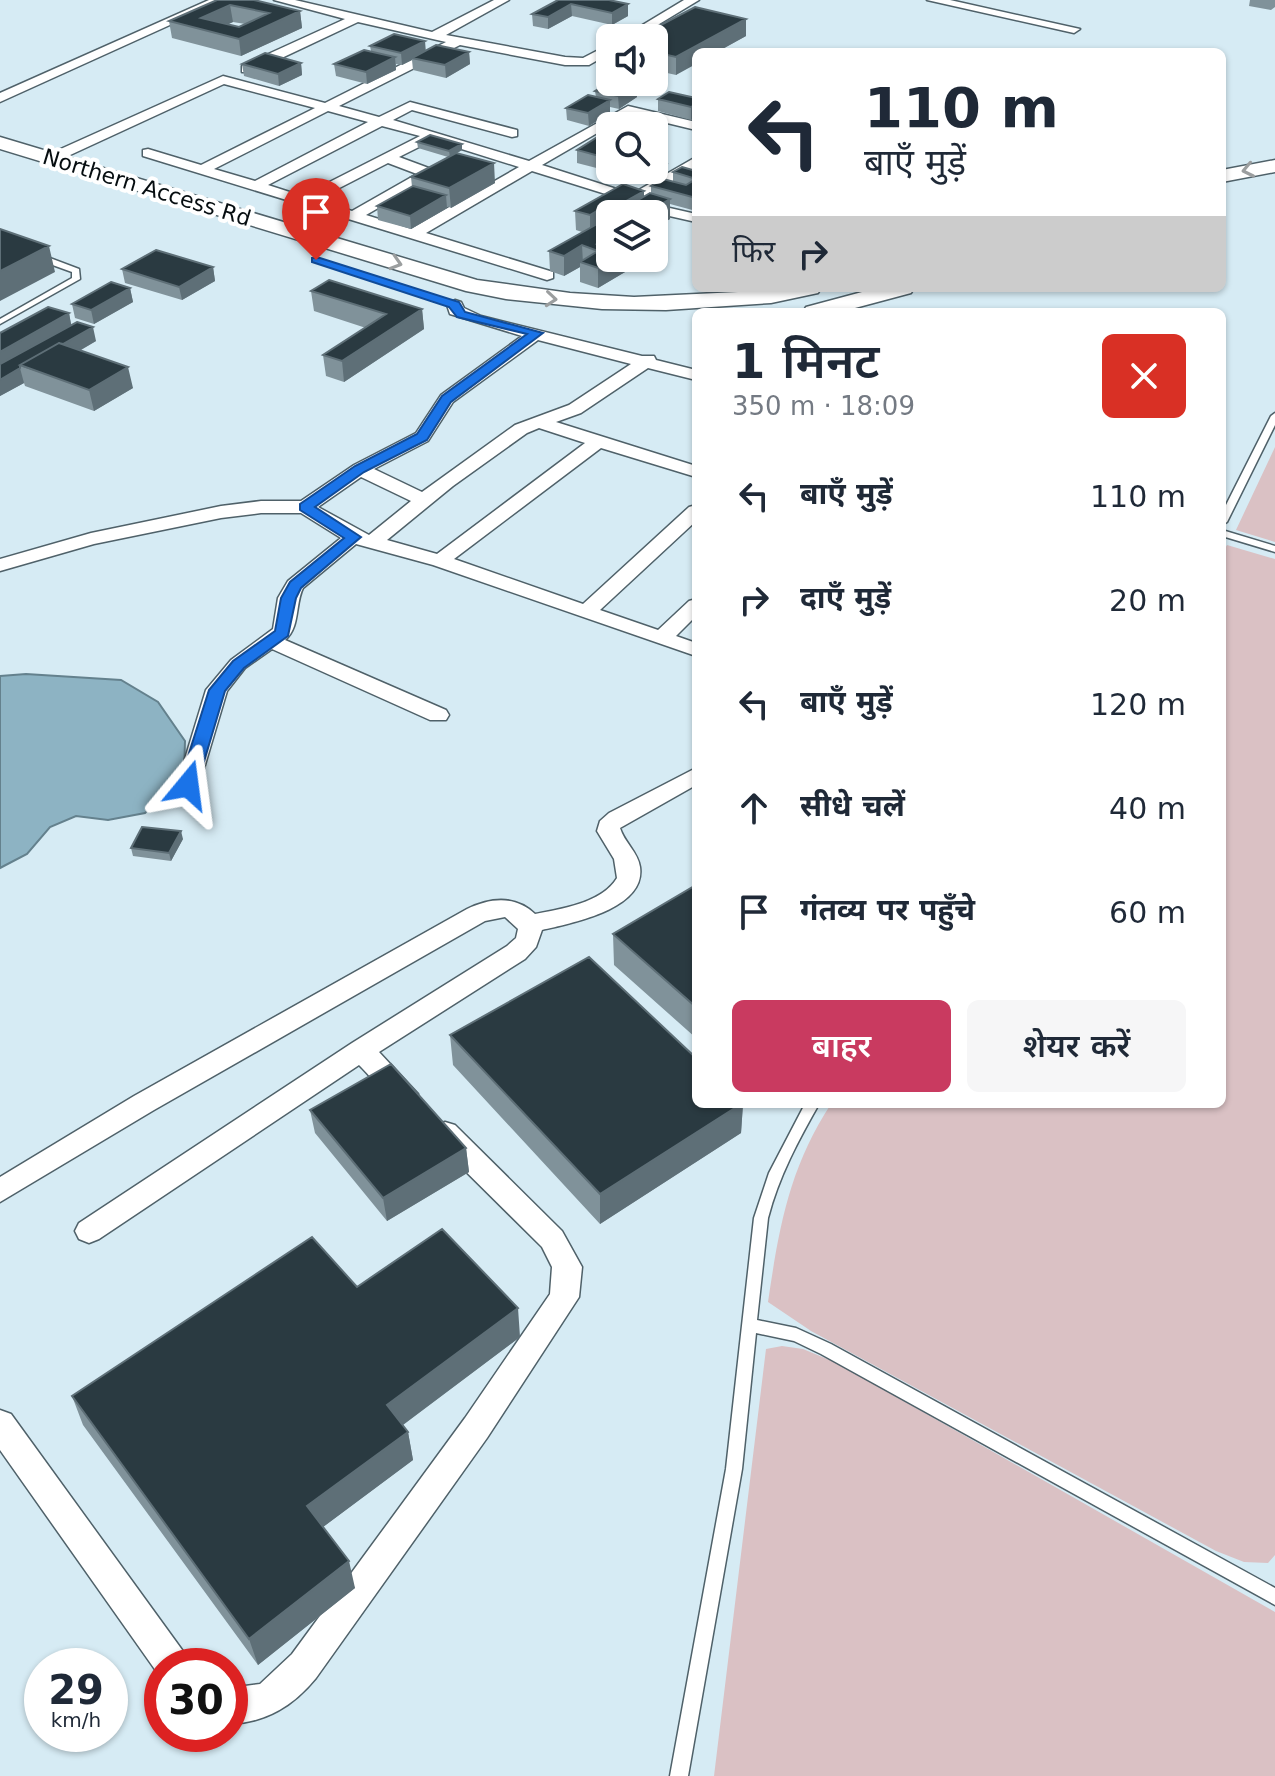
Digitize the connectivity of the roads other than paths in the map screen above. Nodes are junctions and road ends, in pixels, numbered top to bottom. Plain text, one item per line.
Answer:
1 (219, 0) edge
2 (280, 0) edge
3 (503, 0) edge
4 (693, 0) edge
5 (933, 0) edge
6 (356, 18) junction
7 (651, 24) edge
8 (1074, 29) dead end
9 (434, 36) junction
10 (457, 41) junction
11 (596, 56) edge
12 (223, 80) junction
13 (0, 98) edge
14 (327, 107) junction
15 (380, 121) junction
16 (692, 125) edge
17 (512, 133) dead end
18 (432, 135) junction
19 (0, 143) edge
20 (1275, 147) edge
21 (1248, 150) dead end
22 (148, 153) dead end
23 (387, 158) junction
24 (50, 159) junction
25 (0, 163) edge
26 (692, 163) edge
27 (532, 166) junction
28 (1275, 166) edge
29 (203, 169) junction
30 (1226, 175) edge
31 (256, 186) junction
32 (632, 197) junction
33 (303, 201) junction
34 (354, 216) junction
35 (692, 217) edge
36 (413, 234) junction
37 (28, 253) edge
38 (433, 274) junction
39 (547, 275) edge
40 (796, 292) edge
41 (888, 292) edge
42 (447, 302) joint
43 (829, 308) edge
44 (0, 322) edge
45 (658, 326) dead end
46 (537, 333) junction
47 (648, 360) junction
48 (692, 374) edge
49 (1275, 416) edge
50 (540, 423) junction
51 (597, 442) junction
52 (360, 469) junction
53 (692, 471) edge
54 (424, 500) junction
55 (305, 507) junction
56 (1226, 514) edge
57 (692, 518) edge
58 (1226, 534) edge
59 (364, 539) junction
60 (1275, 549) edge
61 (440, 561) junction
62 (0, 565) edge
63 (692, 609) edge
64 (585, 613) junction
65 (662, 638) junction
66 (271, 641) junction
67 (692, 649) edge
68 (438, 715) dead end
69 (692, 777) edge
70 (188, 785) dead end
71 (529, 924) junction
72 (361, 1050) junction
73 (810, 1108) edge
74 (0, 1191) edge
75 (89, 1231) dead end
76 (749, 1325) junction
77 (0, 1424) edge
78 (1275, 1597) edge
79 (160, 1648) edge
80 (248, 1706) edge
81 (679, 1776) edge

1 - 13 street
2 - 6 street
3 - 9 street
4 - 7 street
5 - 8 street
6 - 9 street
6 - 12 street
9 - 10 street
10 - 11 street
10 - 14 street
12 - 14 street
12 - 24 street
14 - 15 street
14 - 29 street
15 - 17 street
15 - 18 street
15 - 31 street
16 - 27 street
18 - 23 street
18 - 27 street
19 - 24 main road, Northern Access Rd
20 - 21 main road
22 - 29 street
23 - 33 street
23 - 34 street
24 -> 38 main road, Northern Access Rd
25 - 38 main road, Northern Access Rd
26 - 32 street
27 - 32 street
27 - 36 street
28 -> 30 main road
29 - 31 street
31 - 33 street
32 - 35 street
33 - 34 street
34 - 36 street
36 - 39 street
37 - 44 lane
38 -> 40 main road, Northern Access Rd
41 - 43 main road
42 - 45 main road
42 - 46 street
46 - 47 street
46 - 52 street
47 - 48 street
47 - 50 street
49 - 56 lane
50 - 51 street
50 - 54 street
51 - 53 street
51 - 61 street
52 - 54 street
52 - 55 street
54 - 59 street
55 - 59 street
55 - 62 street
57 - 64 street
58 - 60 lane
59 - 61 street
59 - 66 street
61 - 64 street
63 - 65 street
64 - 65 street
65 - 67 street
66 - 68 street
66 - 70 street
69 - 71 street
71 - 72 street
71 - 74 street
72 - 75 street
72 - 80 street
73 - 76 lane
76 - 78 lane
76 - 81 lane
77 - 79 street

